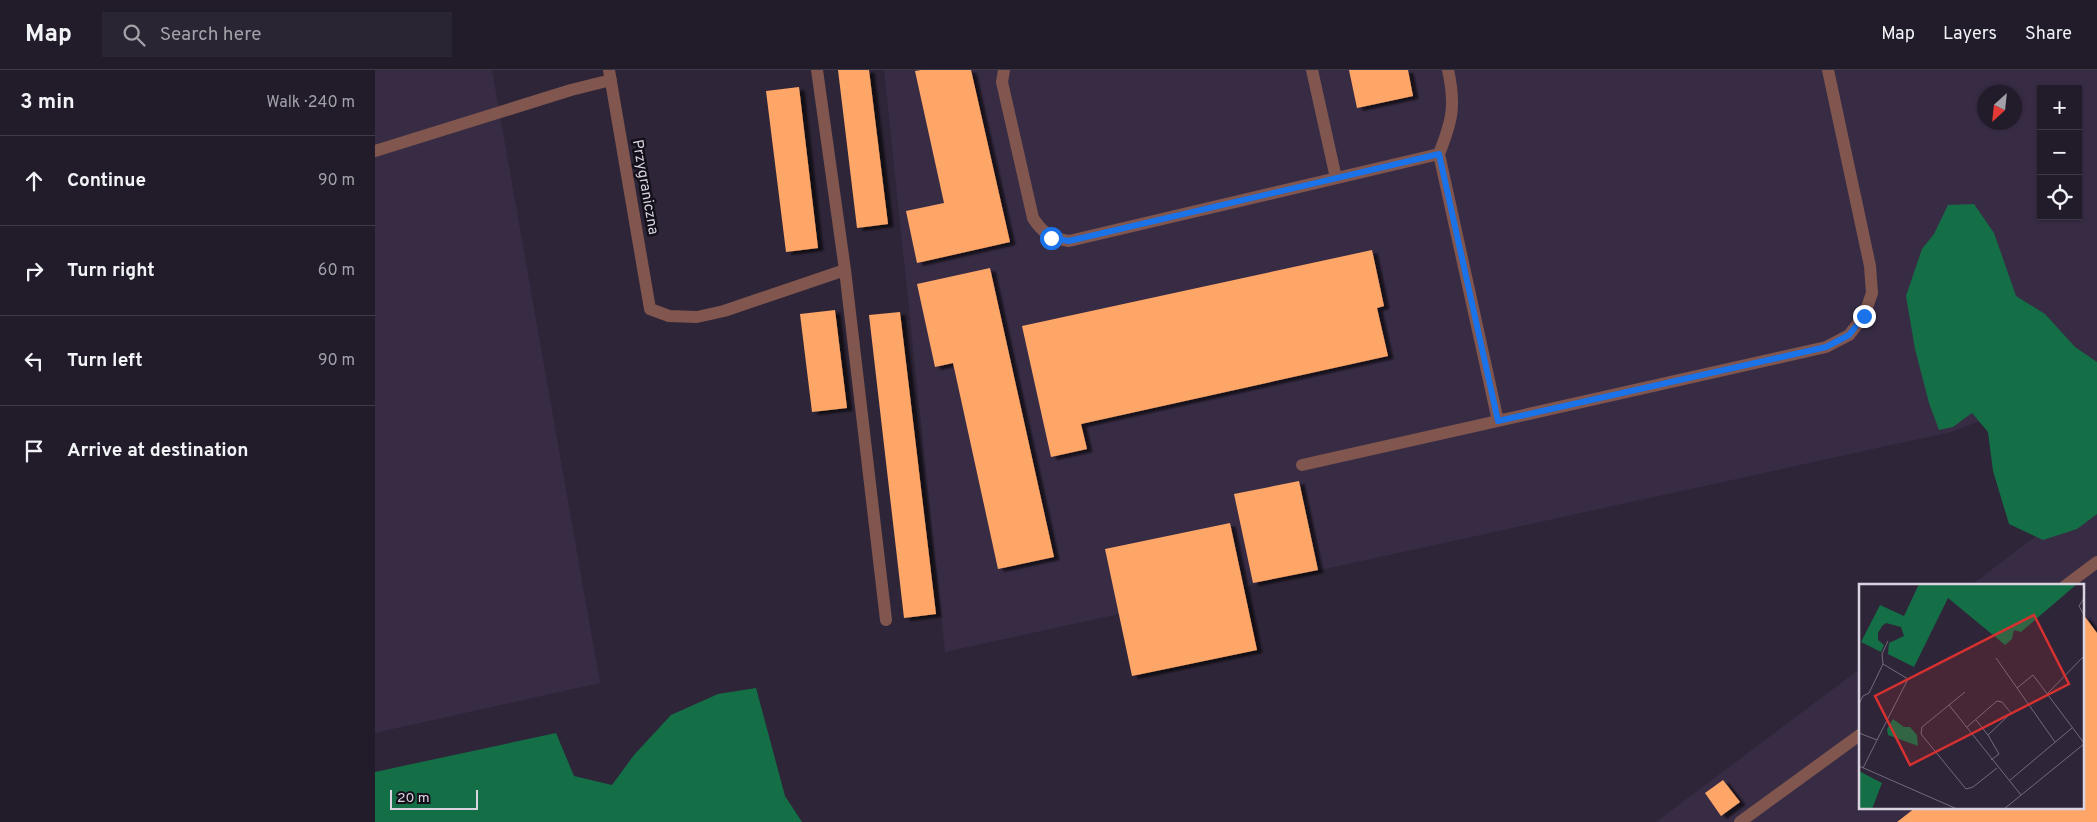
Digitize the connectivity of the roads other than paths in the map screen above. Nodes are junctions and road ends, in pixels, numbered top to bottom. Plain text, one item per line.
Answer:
1 (817, 70) edge
2 (1004, 70) edge
3 (1312, 70) edge
4 (1448, 70) edge
5 (1828, 70) edge
6 (610, 75) edge
7 (375, 151) edge
8 (1439, 154) junction
9 (1336, 178) junction
10 (845, 270) junction
11 (1498, 421) junction
12 (1302, 465) dead end
13 (2097, 562) edge
14 (2068, 584) edge
15 (885, 620) dead end
16 (1859, 735) edge
17 (1740, 822) edge

1 - 10 lane
2 - 9 lane
3 - 9 lane
4 - 8 lane
5 - 11 lane
6 - 7 lane
6 - 10 lane, Przygraniczna
8 - 9 lane
8 - 11 lane
10 - 15 lane
11 - 12 lane
13 - 14 lane
16 - 17 lane

